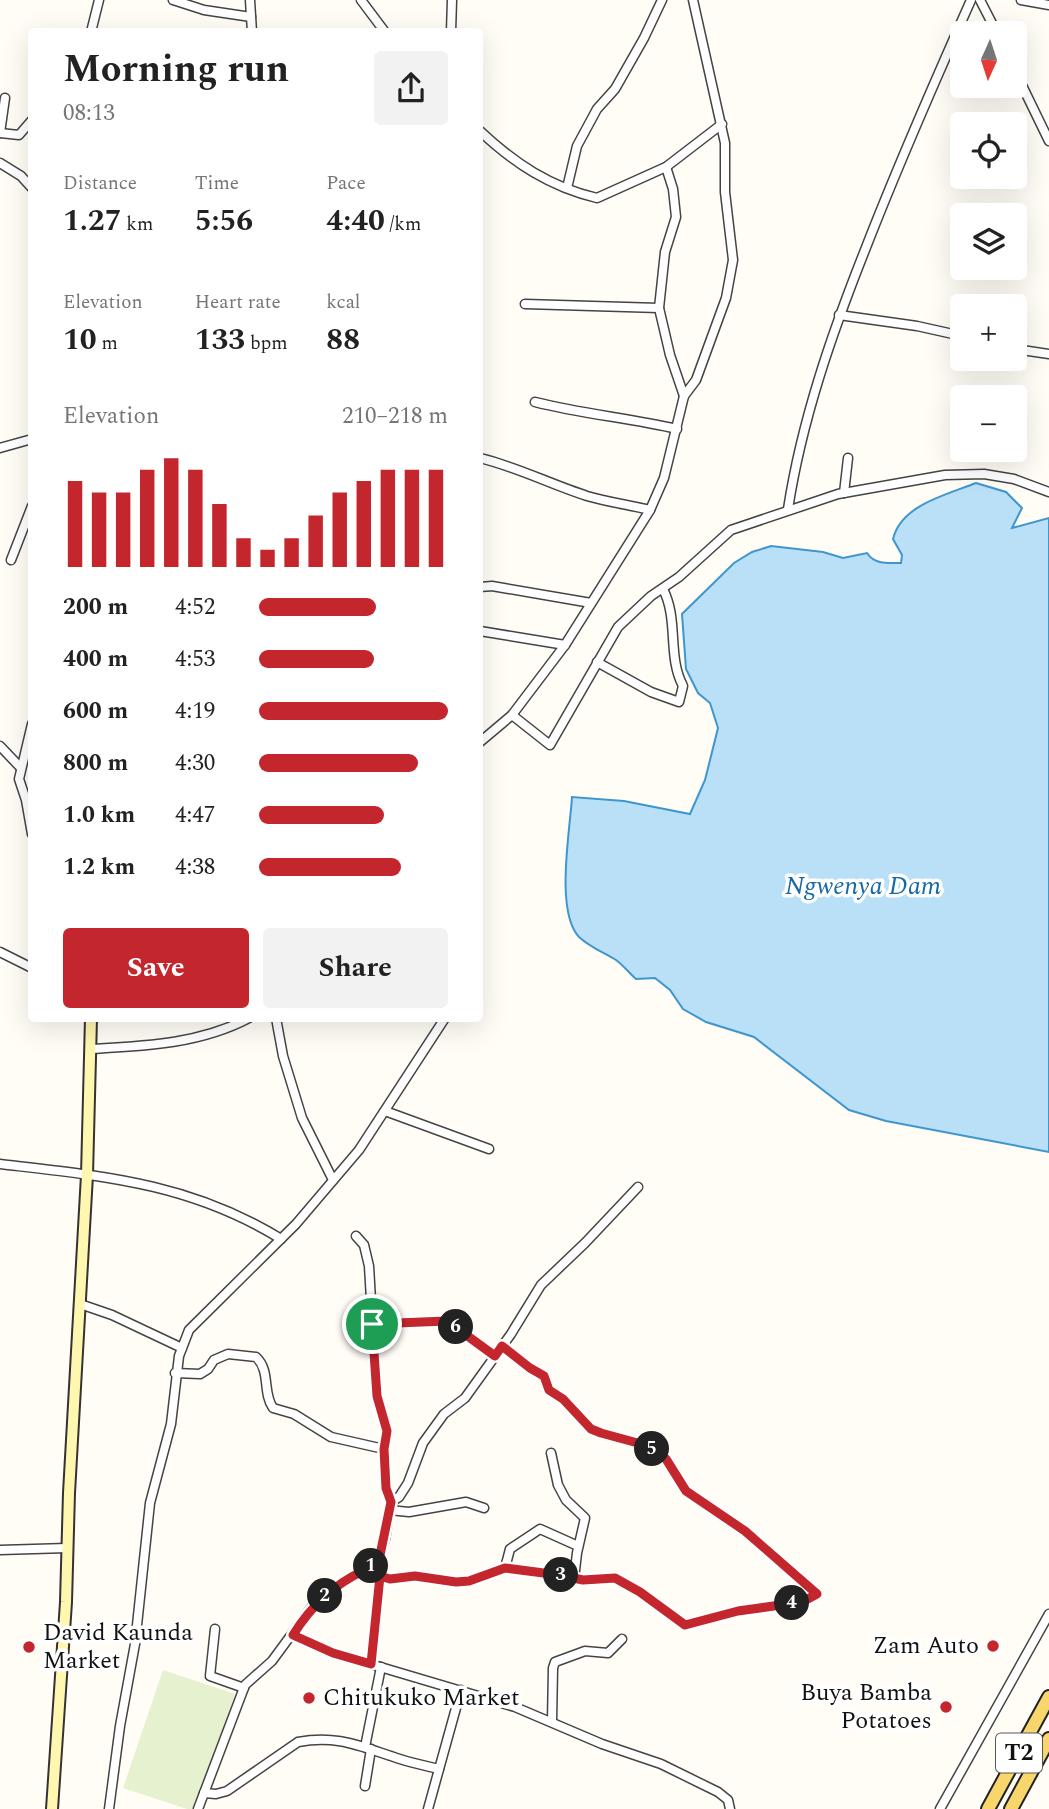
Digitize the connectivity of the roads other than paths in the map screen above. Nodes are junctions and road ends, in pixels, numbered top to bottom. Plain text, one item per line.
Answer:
1 (99, 0) edge
2 (173, 0) edge
3 (250, 0) edge
4 (361, 0) edge
5 (452, 0) edge
6 (662, 0) edge
7 (693, 0) edge
8 (971, 0) edge
9 (980, 0) edge
10 (1021, 0) edge
11 (1049, 5) edge
12 (251, 17) junction
13 (991, 21) edge
14 (92, 28) edge
15 (251, 28) edge
16 (382, 28) edge
17 (452, 28) edge
18 (1027, 96) edge
19 (5, 99) dead end
20 (722, 124) junction
21 (28, 125) edge
22 (0, 133) edge
23 (483, 134) edge
24 (1049, 141) edge
25 (0, 163) edge
26 (666, 167) junction
27 (28, 184) edge
28 (567, 188) junction
29 (525, 304) dead end
30 (659, 308) junction
31 (839, 315) junction
32 (950, 333) edge
33 (1027, 351) edge
34 (1049, 354) edge
35 (684, 397) junction
36 (535, 402) dead end
37 (677, 429) junction
38 (28, 440) edge
39 (0, 448) edge
40 (848, 458) dead end
41 (483, 459) edge
42 (1049, 492) edge
43 (844, 493) junction
44 (788, 509) junction
45 (650, 510) junction
46 (28, 516) edge
47 (11, 560) dead end
48 (483, 587) edge
49 (663, 589) junction
50 (591, 603) junction
51 (483, 631) edge
52 (565, 645) junction
53 (597, 662) junction
54 (512, 715) junction
55 (28, 738) edge
56 (483, 739) edge
57 (0, 746) edge
58 (20, 767) junction
59 (28, 811) edge
60 (0, 952) edge
61 (28, 966) edge
62 (92, 1022) edge
63 (242, 1022) edge
64 (277, 1022) edge
65 (442, 1022) edge
66 (90, 1049) junction
67 (385, 1111) junction
68 (489, 1149) dead end
69 (0, 1164) edge
70 (87, 1175) junction
71 (333, 1180) junction
72 (638, 1187) dead end
73 (356, 1236) dead end
74 (281, 1239) junction
75 (80, 1304) junction
76 (372, 1324) junction
77 (502, 1346) junction
78 (181, 1348) junction
79 (495, 1356) junction
80 (175, 1373) junction
81 (384, 1449) junction
82 (551, 1453) dead end
83 (390, 1506) junction
84 (485, 1508) dead end
85 (578, 1546) junction
86 (67, 1548) junction
87 (0, 1550) edge
88 (505, 1568) junction
89 (363, 1571) junction
90 (380, 1576) junction
91 (574, 1579) junction
92 (1049, 1614) edge
93 (215, 1629) dead end
94 (293, 1635) junction
95 (622, 1639) dead end
96 (371, 1664) junction
97 (382, 1667) junction
98 (244, 1688) junction
99 (461, 1690) junction
100 (1049, 1697) edge
101 (552, 1722) junction
102 (1049, 1739) edge
103 (368, 1748) junction
104 (439, 1769) junction
105 (365, 1786) dead end
106 (204, 1793) junction
107 (52, 1809) edge
108 (109, 1809) edge
109 (198, 1809) edge
110 (428, 1809) edge
111 (730, 1809) edge
112 (940, 1809) edge
113 (988, 1809) edge
114 (1011, 1809) edge

1 - 14 street
2 - 12 street
3 - 12 street
4 - 16 street
5 - 17 street
6 - 28 street
7 - 20 street
8 - 31 street
9 - 13 street
10 - 11 street
12 - 15 street
18 - 24 street
19 - 22 street
20 - 26 street
20 - 35 street
21 - 22 street
23 - 28 street
25 - 27 street
26 - 28 street
26 - 30 street
29 - 30 street
30 - 35 street
31 - 32 street
31 - 44 street
33 - 34 street
35 - 37 street
36 - 37 street
37 - 45 street
38 - 39 street
40 - 43 street
41 - 45 street
42 - 43 street
43 - 44 street
44 - 49 street
45 - 50 street
46 - 47 street
48 - 50 street
49 - 53 street
49 - 53 street
50 - 52 street
51 - 52 street
52 - 54 street
53 - 54 street
54 - 56 street
55 - 58 street
57 - 58 street
58 - 59 street
60 - 61 street
62 - 66 street
63 - 66 street
64 - 71 street
65 - 67 street
66 - 70 street
67 - 68 street
67 - 71 street
69 - 70 street
70 - 74 street
70 - 75 street
71 - 74 street
72 - 77 street
73 - 76 street
74 - 78 street
75 - 78 street
75 - 86 street
76 - 79 street
76 - 81 street
77 - 79 street
77 - 91 street
78 - 80 street
79 - 83 street
80 - 81 street
80 - 108 street
81 - 83 street
82 - 85 street
83 - 84 street
83 - 89 street
85 - 88 street
85 - 91 street
86 - 87 street
86 - 107 street
88 - 90 street
88 - 91 street
89 - 90 street
89 - 94 street
90 - 96 street
92 - 112 street
93 - 98 street
94 - 96 street
94 - 98 street
95 - 101 street
96 - 97 street
97 - 99 street
97 - 103 street
98 - 106 street
99 - 101 street
99 - 104 street
100 - 113 main road, T2
101 - 111 street
102 - 114 main road, T2
103 - 104 street
103 - 105 street
103 - 106 street
104 - 110 street
106 - 109 street

